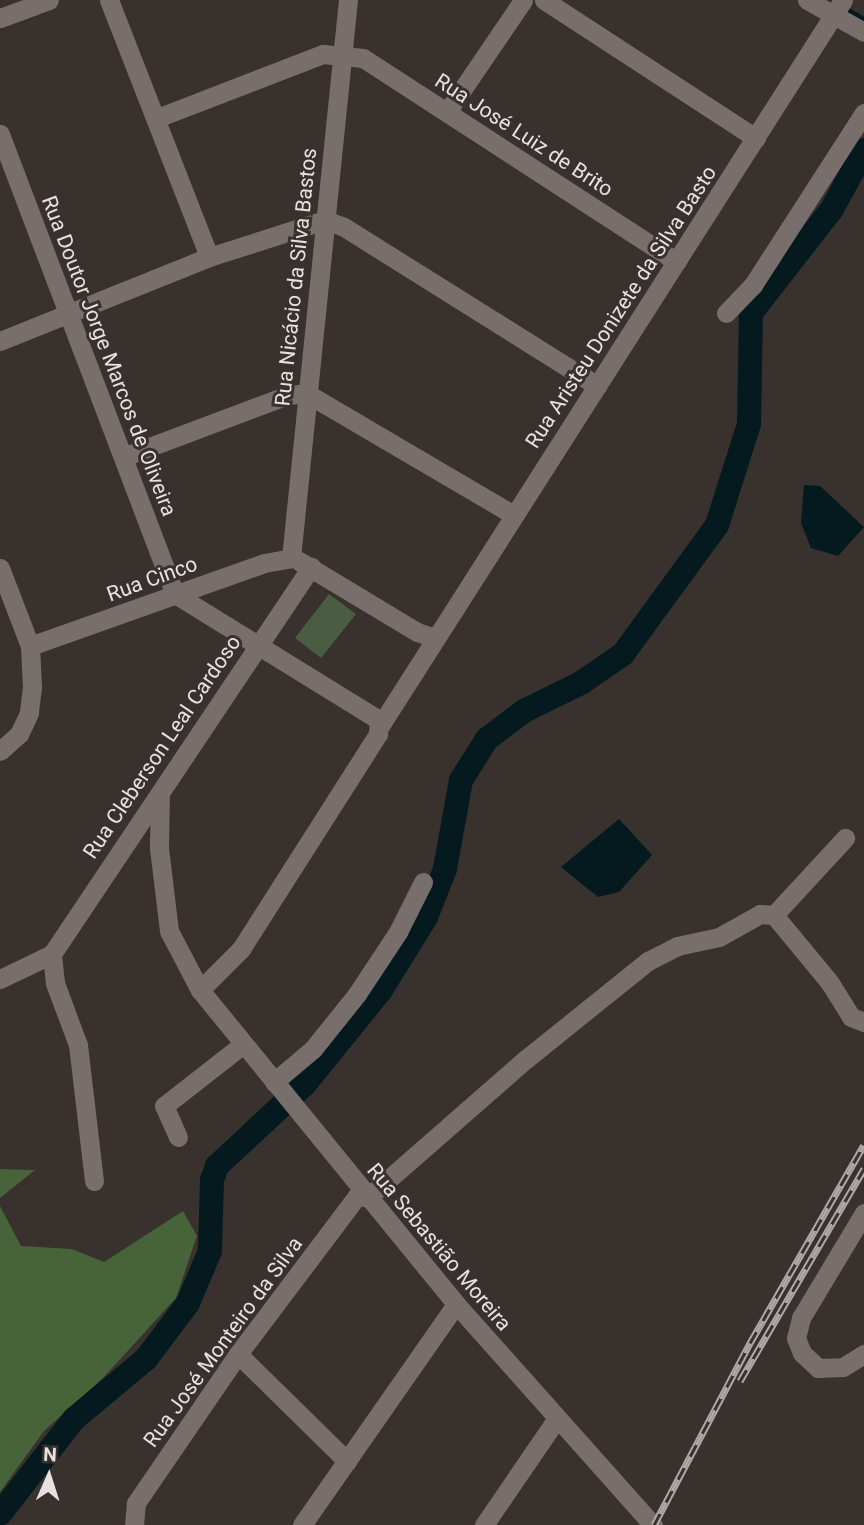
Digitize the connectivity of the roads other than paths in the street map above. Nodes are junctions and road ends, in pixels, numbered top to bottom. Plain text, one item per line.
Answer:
1 (49, 0) edge
2 (109, 0) edge
3 (348, 0) edge
4 (523, 0) edge
5 (544, 0) edge
6 (807, 0) edge
7 (837, 8) edge
8 (0, 19) edge
9 (864, 33) edge
10 (343, 53) junction
11 (447, 112) junction
12 (864, 113) edge
13 (157, 118) junction
14 (0, 135) edge
15 (756, 138) junction
16 (325, 220) junction
17 (209, 257) junction
18 (677, 262) junction
19 (726, 313) dead end
20 (68, 314) junction
21 (0, 341) edge
22 (597, 386) junction
23 (306, 393) junction
24 (123, 457) junction
25 (514, 515) junction
26 (291, 558) junction
27 (311, 567) junction
28 (0, 568) edge
29 (176, 594) junction
30 (436, 638) junction
31 (260, 643) junction
32 (30, 646) junction
33 (377, 721) junction
34 (0, 751) edge
35 (160, 794) junction
36 (845, 838) dead end
37 (423, 882) dead end
38 (774, 915) junction
39 (52, 954) junction
40 (0, 979) edge
41 (200, 990) junction
42 (864, 1022) edge
43 (242, 1045) junction
44 (279, 1088) junction
45 (178, 1137) dead end
46 (94, 1181) dead end
47 (364, 1194) junction
48 (864, 1213) edge
49 (456, 1304) junction
50 (238, 1354) junction
51 (864, 1354) edge
52 (556, 1420) junction
53 (347, 1461) junction
54 (134, 1525) edge
55 (302, 1525) edge
56 (484, 1525) edge
57 (653, 1525) edge

1 - 8 street
2 - 13 street
3 - 10 street, Rua Nicácio da Silva Bastos
4 - 11 street
5 - 15 street
6 - 7 street
7 - 9 street
7 - 15 street, Rua Aristeu Donizete da Silva Basto
10 - 11 street, Rua José Luiz de Brito
10 - 13 street
10 - 16 street, Rua Nicácio da Silva Bastos
11 - 18 street, Rua José Luiz de Brito
12 - 19 street
13 - 17 street
14 - 20 street, Rua Doutor Jorge Marcos de Oliveira
15 - 18 street, Rua Aristeu Donizete da Silva Basto
16 - 17 street
16 - 22 street
16 - 23 street, Rua Nicácio da Silva Bastos
17 - 20 street
18 - 22 street, Rua Aristeu Donizete da Silva Basto
20 - 21 street
20 - 24 street, Rua Doutor Jorge Marcos de Oliveira
22 - 25 street, Rua Aristeu Donizete da Silva Basto
23 - 24 street
23 - 25 street
23 - 26 street, Rua Nicácio da Silva Bastos
24 - 29 street, Rua Doutor Jorge Marcos de Oliveira
25 - 30 street, Rua Aristeu Donizete da Silva Basto
26 - 27 street
26 - 29 street, Rua Cinco
27 - 30 street
27 - 31 street, Rua Cleberson Leal Cardoso
28 - 32 street
29 - 31 street
29 - 32 street, Rua Cinco
30 - 33 street, Rua Aristeu Donizete da Silva Basto
31 - 33 street
31 - 35 street, Rua Cleberson Leal Cardoso
32 - 34 street
33 - 41 street, Rua Aristeu Donizete da Silva Basto
35 - 39 street, Rua Cleberson Leal Cardoso
35 - 41 street, Rua Sebastião Moreira
36 - 38 street
37 - 44 street
38 - 42 street
38 - 47 street, Rua José Monteiro da Silva
39 - 40 street
39 - 46 street
41 - 43 street, Rua Sebastião Moreira
43 - 44 street, Rua Sebastião Moreira
43 - 45 street
44 - 47 street, Rua Sebastião Moreira
47 - 49 street, Rua Sebastião Moreira
47 - 50 street, Rua José Monteiro da Silva
48 - 51 street
49 - 52 street, Rua Sebastião Moreira
49 - 53 street
50 - 53 street
50 - 54 street, Rua José Monteiro da Silva
52 - 56 street
52 - 57 street, Rua Sebastião Moreira
53 - 55 street

